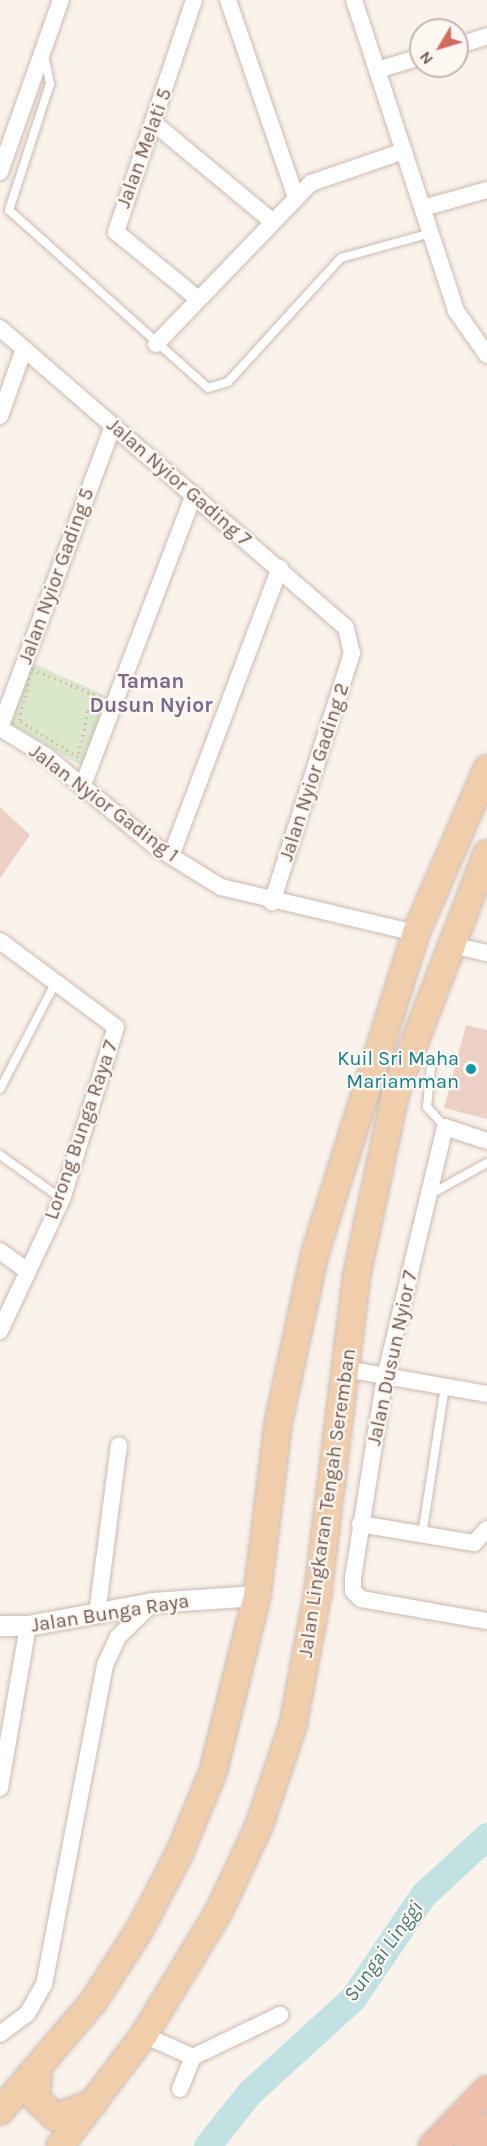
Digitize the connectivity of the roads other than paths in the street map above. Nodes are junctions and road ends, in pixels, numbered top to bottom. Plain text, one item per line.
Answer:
1 (61, 0) edge
2 (195, 0) edge
3 (228, 0) edge
4 (354, 0) edge
5 (487, 36) edge
6 (469, 42) edge
7 (43, 52) junction
8 (409, 61) edge
9 (377, 70) junction
10 (155, 124) junction
11 (404, 152) junction
12 (0, 172) edge
13 (487, 190) edge
14 (296, 198) junction
15 (423, 208) junction
16 (273, 222) junction
17 (431, 233) junction
18 (197, 298) junction
19 (0, 328) edge
20 (156, 344) junction
21 (24, 349) junction
22 (487, 355) edge
23 (0, 416) edge
24 (113, 425) junction
25 (194, 495) junction
26 (280, 568) junction
27 (352, 641) joint
28 (0, 728) edge
29 (487, 769) edge
30 (83, 785) junction
31 (487, 854) edge
32 (171, 856) junction
33 (272, 902) junction
34 (416, 933) junction
35 (0, 941) edge
36 (452, 945) junction
37 (487, 953) edge
38 (56, 982) junction
39 (431, 1067) dead end
40 (0, 1089) edge
41 (445, 1127) junction
42 (487, 1141) edge
43 (0, 1155) edge
44 (487, 1163) edge
45 (428, 1196) junction
46 (62, 1199) junction
47 (0, 1251) edge
48 (28, 1271) junction
49 (0, 1332) edge
50 (346, 1369) junction
51 (385, 1376) junction
52 (445, 1387) junction
53 (487, 1394) edge
54 (119, 1444) dead end
55 (360, 1524) junction
56 (487, 1530) edge
57 (422, 1535) junction
58 (257, 1596) junction
59 (153, 1603) junction
60 (97, 1614) junction
61 (487, 1621) edge
62 (0, 1626) edge
63 (28, 1626) junction
64 (6, 1718) edge
65 (0, 1788) edge
66 (280, 2015) dead end
67 (0, 2034) edge
68 (144, 2035) junction
69 (193, 2057) junction
70 (39, 2068) junction
71 (180, 2089) dead end
72 (487, 2089) edge
73 (95, 2103) junction
74 (0, 2111) edge
75 (475, 2135) edge
76 (60, 2146) edge
77 (432, 2146) edge

1 - 7 street
2 - 10 street, Jalan Melati 5
3 - 14 street
4 - 9 street
5 - 6 street
7 - 12 street
7 - 20 lane
8 - 9 street
9 - 11 street
10 - 16 street
10 - 18 street, Jalan Melati 5
11 - 14 street
11 - 15 street
13 - 15 street
14 - 16 street
15 - 17 street
16 - 18 street
17 - 20 lane
17 - 22 street
18 - 20 street
19 - 21 street, Jalan Nyior Gading 7
21 - 23 street
21 - 24 street, Jalan Nyior Gading 7
24 - 25 street, Jalan Nyior Gading 7
24 - 28 street, Jalan Nyior Gading 5
25 - 26 street, Jalan Nyior Gading 7
25 - 30 street
26 - 27 street, Jalan Nyior Gading 7
26 - 32 street
27 - 33 street, Jalan Nyior Gading 2
28 - 30 street, Jalan Nyior Gading 1
29 - 34 main road
30 - 32 street, Jalan Nyior Gading 1
31 - 36 main road, Jalan Lingkaran Tengah Seremban
32 - 33 street, Jalan Nyior Gading 1
33 - 34 street, Jalan Nyior Gading 1
34 - 58 main road
35 - 38 street, Lorong Bunga Raya 7
36 - 37 street
36 - 50 main road, Jalan Lingkaran Tengah Seremban
38 - 40 lane
38 - 46 street, Lorong Bunga Raya 7
39 - 41 lane
41 - 42 street
41 - 45 street, Jalan Dusun Nyior 7
43 - 46 lane
44 - 45 lane
45 - 51 street, Jalan Dusun Nyior 7
46 - 48 street, Lorong Bunga Raya 7
47 - 48 street
48 - 49 street, Lorong Bunga Raya 7
50 - 51 street
50 - 68 main road, Jalan Lingkaran Tengah Seremban
51 - 52 street
51 - 55 street, Jalan Dusun Nyior 7
52 - 53 street
52 - 57 lane
54 - 60 street
55 - 57 street
55 - 61 street, Jalan Dusun Nyior 7
56 - 57 street
58 - 59 street, Jalan Bunga Raya
58 - 70 main road
59 - 60 street, Jalan Bunga Raya
59 - 67 street
60 - 63 street, Jalan Bunga Raya
62 - 63 street, Jalan Bunga Raya
63 - 64 street
64 - 65 street
66 - 69 street
68 - 69 street
68 - 73 main road, Jalan Lingkaran Tengah Seremban
69 - 71 street
70 - 73 main road
70 - 74 main road
72 - 75 highway
73 - 76 main road, Jalan Lingkaran Tengah Seremban
75 - 77 highway

